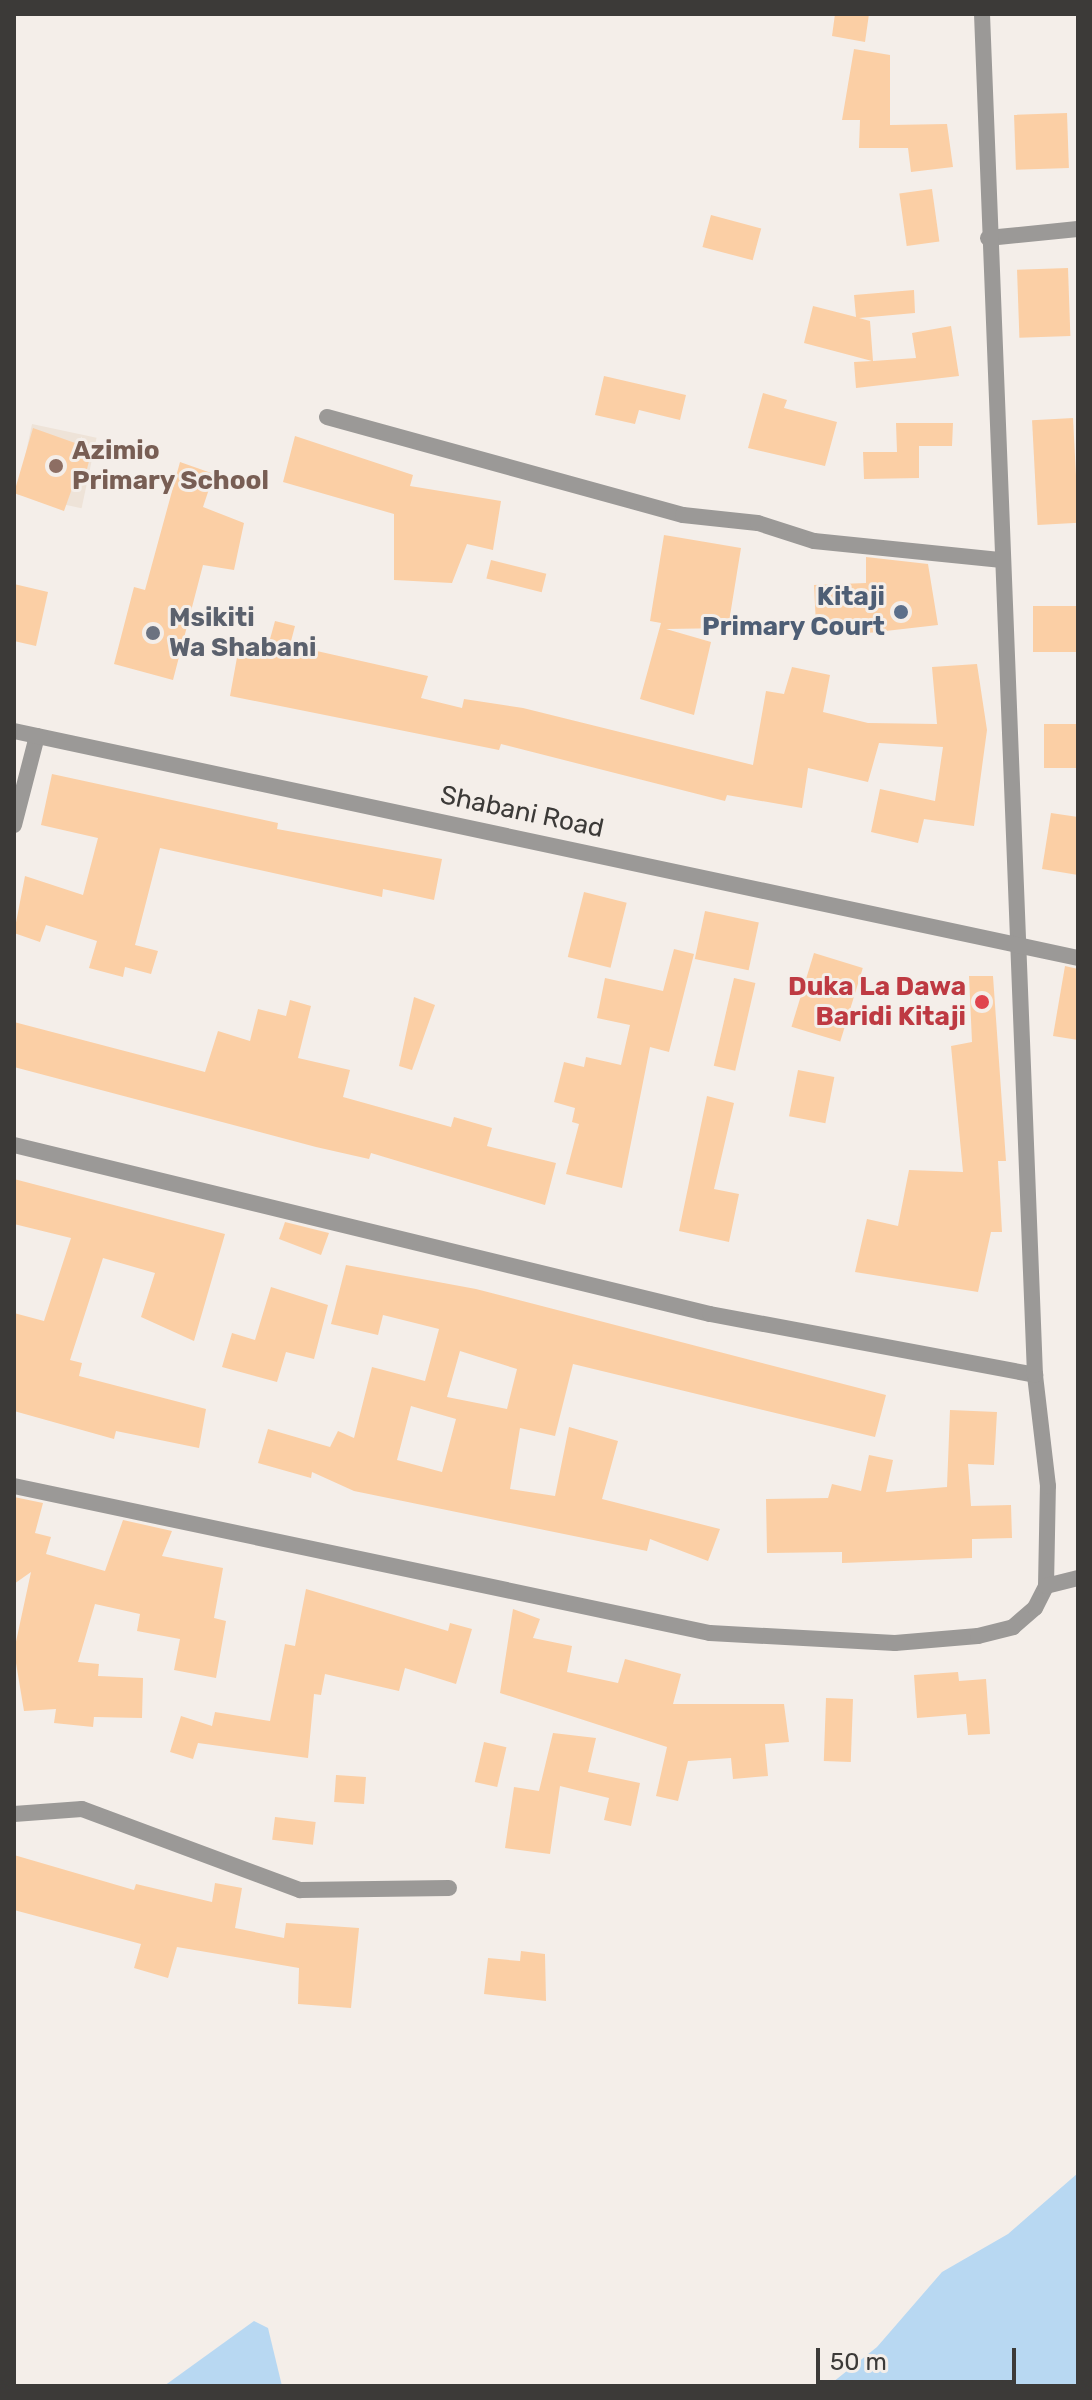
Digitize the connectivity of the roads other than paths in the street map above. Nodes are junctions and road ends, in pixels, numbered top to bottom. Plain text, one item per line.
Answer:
1 (982, 14) edge
2 (1078, 229) edge
3 (988, 238) junction
4 (327, 417) dead end
5 (1002, 560) junction
6 (14, 731) edge
7 (37, 736) junction
8 (14, 825) edge
9 (1019, 947) junction
10 (1078, 958) edge
11 (14, 1145) edge
12 (1035, 1375) junction
13 (14, 1486) edge
14 (1078, 1578) edge
15 (1046, 1586) junction
16 (14, 1814) edge
17 (449, 1888) dead end

1 - 3 street
2 - 3 street
3 - 5 street
4 - 5 street
5 - 9 street
6 - 7 street, Shabani Road
7 - 8 street
7 - 9 street, Shabani Road
9 - 10 street, Shabani Road
9 - 12 street
11 - 12 street
12 - 15 street
13 - 15 street
14 - 15 street
16 - 17 street

